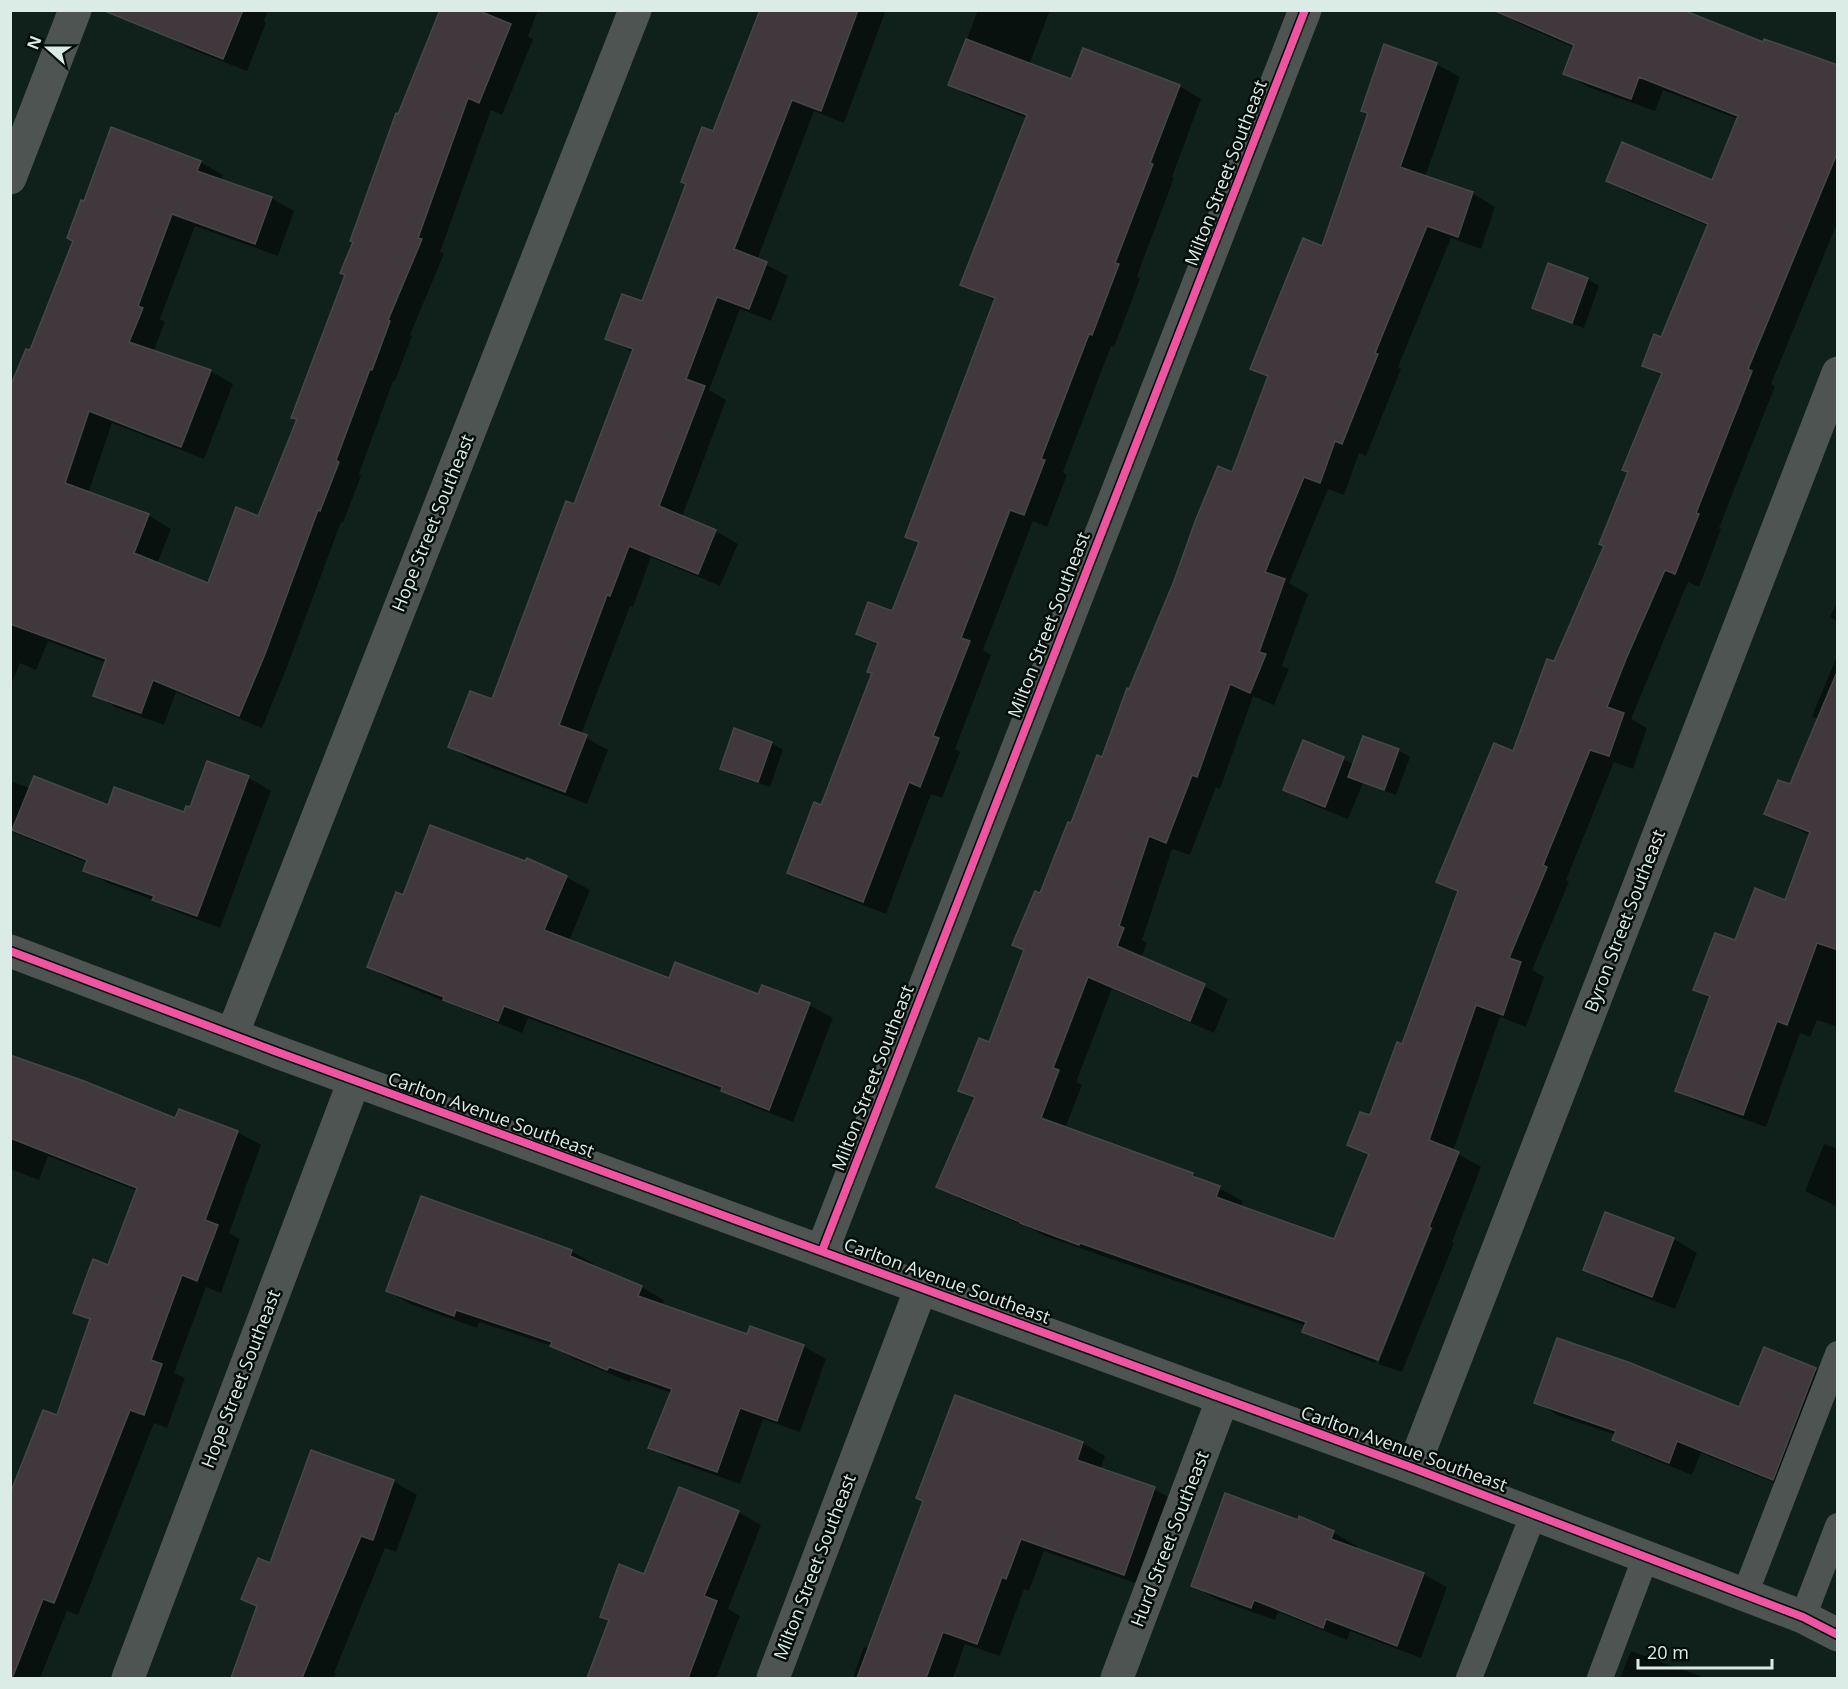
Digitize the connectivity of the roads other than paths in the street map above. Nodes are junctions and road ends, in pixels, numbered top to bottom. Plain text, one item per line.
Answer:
1 (75, 10) edge
2 (635, 10) edge
3 (1305, 10) edge
4 (10, 178) edge
5 (1838, 373) edge
6 (10, 951) edge
7 (232, 1035) junction
8 (354, 1081) junction
9 (822, 1251) junction
10 (921, 1288) junction
11 (1838, 1354) edge
12 (1223, 1398) junction
13 (1413, 1468) junction
14 (1534, 1514) junction
15 (1835, 1537) edge
16 (1646, 1556) junction
17 (1745, 1594) junction
18 (1803, 1617) junction
19 (1838, 1635) edge
20 (128, 1678) edge
21 (773, 1678) edge
22 (1117, 1678) edge
23 (1469, 1678) edge
24 (1600, 1678) edge

1 - 4 street
2 - 7 street, Hope Street Southeast
3 - 9 street, Milton Street Southeast
5 - 13 street, Byron Street Southeast
6 - 7 street, Carlton Avenue Southeast
7 - 8 street, Carlton Avenue Southeast
8 - 9 street, Carlton Avenue Southeast
8 - 20 street, Hope Street Southeast
9 - 10 street, Carlton Avenue Southeast
10 - 12 street, Carlton Avenue Southeast
10 - 21 street, Milton Street Southeast
11 - 17 lane
12 - 13 street, Carlton Avenue Southeast
12 - 22 street, Hurd Street Southeast
13 - 14 street, Carlton Avenue Southeast
14 - 16 street, Carlton Avenue Southeast
14 - 23 lane
15 - 18 lane
16 - 17 street, Carlton Avenue Southeast
16 - 24 lane
17 - 18 street, Carlton Avenue Southeast
18 - 19 street, Carlton Avenue Southeast

